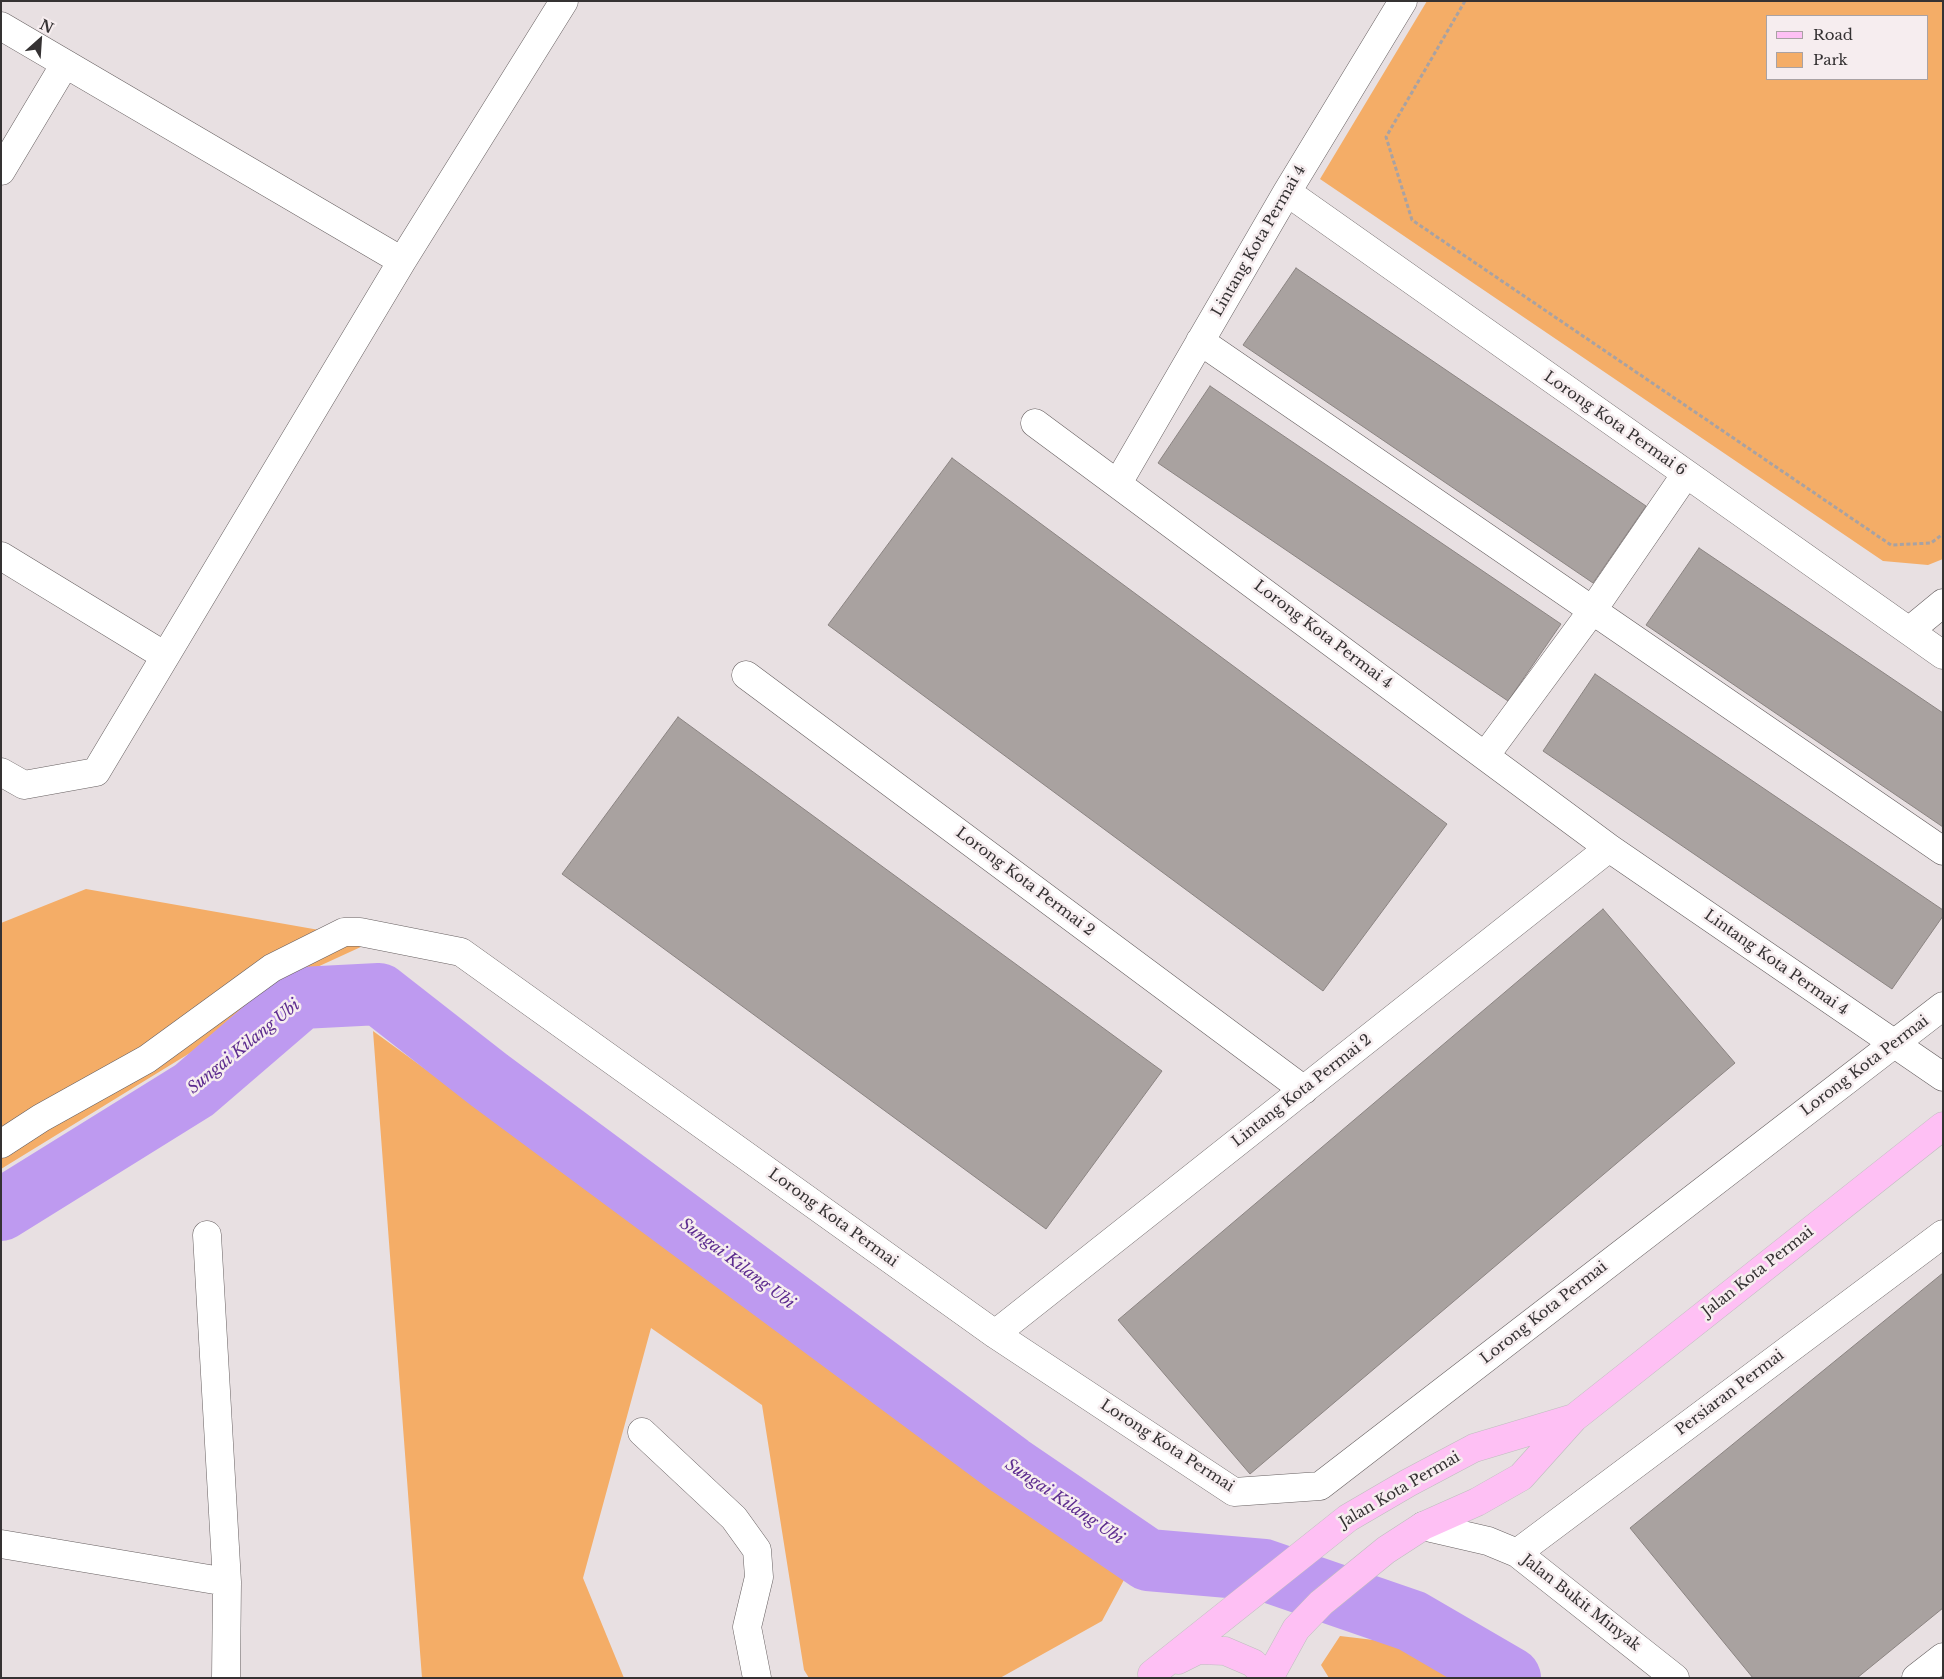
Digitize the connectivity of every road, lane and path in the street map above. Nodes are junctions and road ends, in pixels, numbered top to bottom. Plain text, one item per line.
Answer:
1 (564, 1) edge
2 (1403, 1) edge
3 (1465, 1) edge
4 (1, 26) edge
5 (65, 64) junction
6 (1, 171) edge
7 (1287, 192) junction
8 (402, 261) junction
9 (1200, 341) junction
10 (1035, 423) dead end
11 (1686, 474) junction
12 (1118, 483) junction
13 (1943, 534) edge
14 (1, 556) edge
15 (1943, 603) edge
16 (1592, 611) junction
17 (1908, 631) junction
18 (1943, 655) edge
19 (166, 656) junction
20 (746, 675) dead end
21 (1485, 756) junction
22 (1, 772) edge
23 (1609, 848) junction
24 (1943, 851) edge
25 (1943, 1006) edge
26 (1893, 1043) junction
27 (1943, 1077) edge
28 (1304, 1090) junction
29 (1943, 1126) edge
30 (1, 1144) edge
31 (1943, 1234) edge
32 (207, 1235) dead end
33 (995, 1334) junction
34 (1574, 1418) junction
35 (642, 1432) dead end
36 (1423, 1526) junction
37 (1, 1544) edge
38 (1517, 1553) junction
39 (227, 1582) junction
40 (1943, 1657) edge
41 (1151, 1676) edge
42 (226, 1678) edge
43 (757, 1678) edge
44 (1269, 1678) edge
45 (1675, 1678) edge
46 (1916, 1678) edge

1 - 8 street
2 - 7 street, Lintang Kota Permai 4
3 - 13 path
4 - 5 street
5 - 6 street
5 - 8 street
7 - 9 street, Lintang Kota Permai 4
7 - 11 street, Lorong Kota Permai 6
8 - 19 street
9 - 12 street, Lintang Kota Permai 4
9 - 16 street
10 - 12 street, Lorong Kota Permai 4
11 - 16 street
11 - 17 street, Lorong Kota Permai 6
12 - 21 street, Lorong Kota Permai 4
14 - 19 street
15 - 17 street
16 - 21 street
16 - 24 street
17 - 18 street, Lorong Kota Permai 6
19 - 22 street
20 - 28 street, Lorong Kota Permai 2
21 - 23 street, Lorong Kota Permai 4
23 - 26 street, Lintang Kota Permai 4
23 - 28 street, Lintang Kota Permai 2
25 - 26 street, Lorong Kota Permai
26 - 27 street, Lintang Kota Permai 4
26 - 33 street, Lorong Kota Permai
28 - 33 street, Lintang Kota Permai 2
29 - 34 main road, Jalan Kota Permai
30 - 33 street, Lorong Kota Permai
31 - 38 street, Persiaran Permai
32 - 39 street
34 - 36 main road, Jalan Kota Permai
34 - 41 main road, Jalan Kota Permai
35 - 43 street
36 - 38 street, Jalan Bukit Minyak
36 - 44 main road, Jalan Kota Permai
37 - 39 street
38 - 45 street, Jalan Bukit Minyak
39 - 42 street
40 - 46 street
41 - 44 main road

